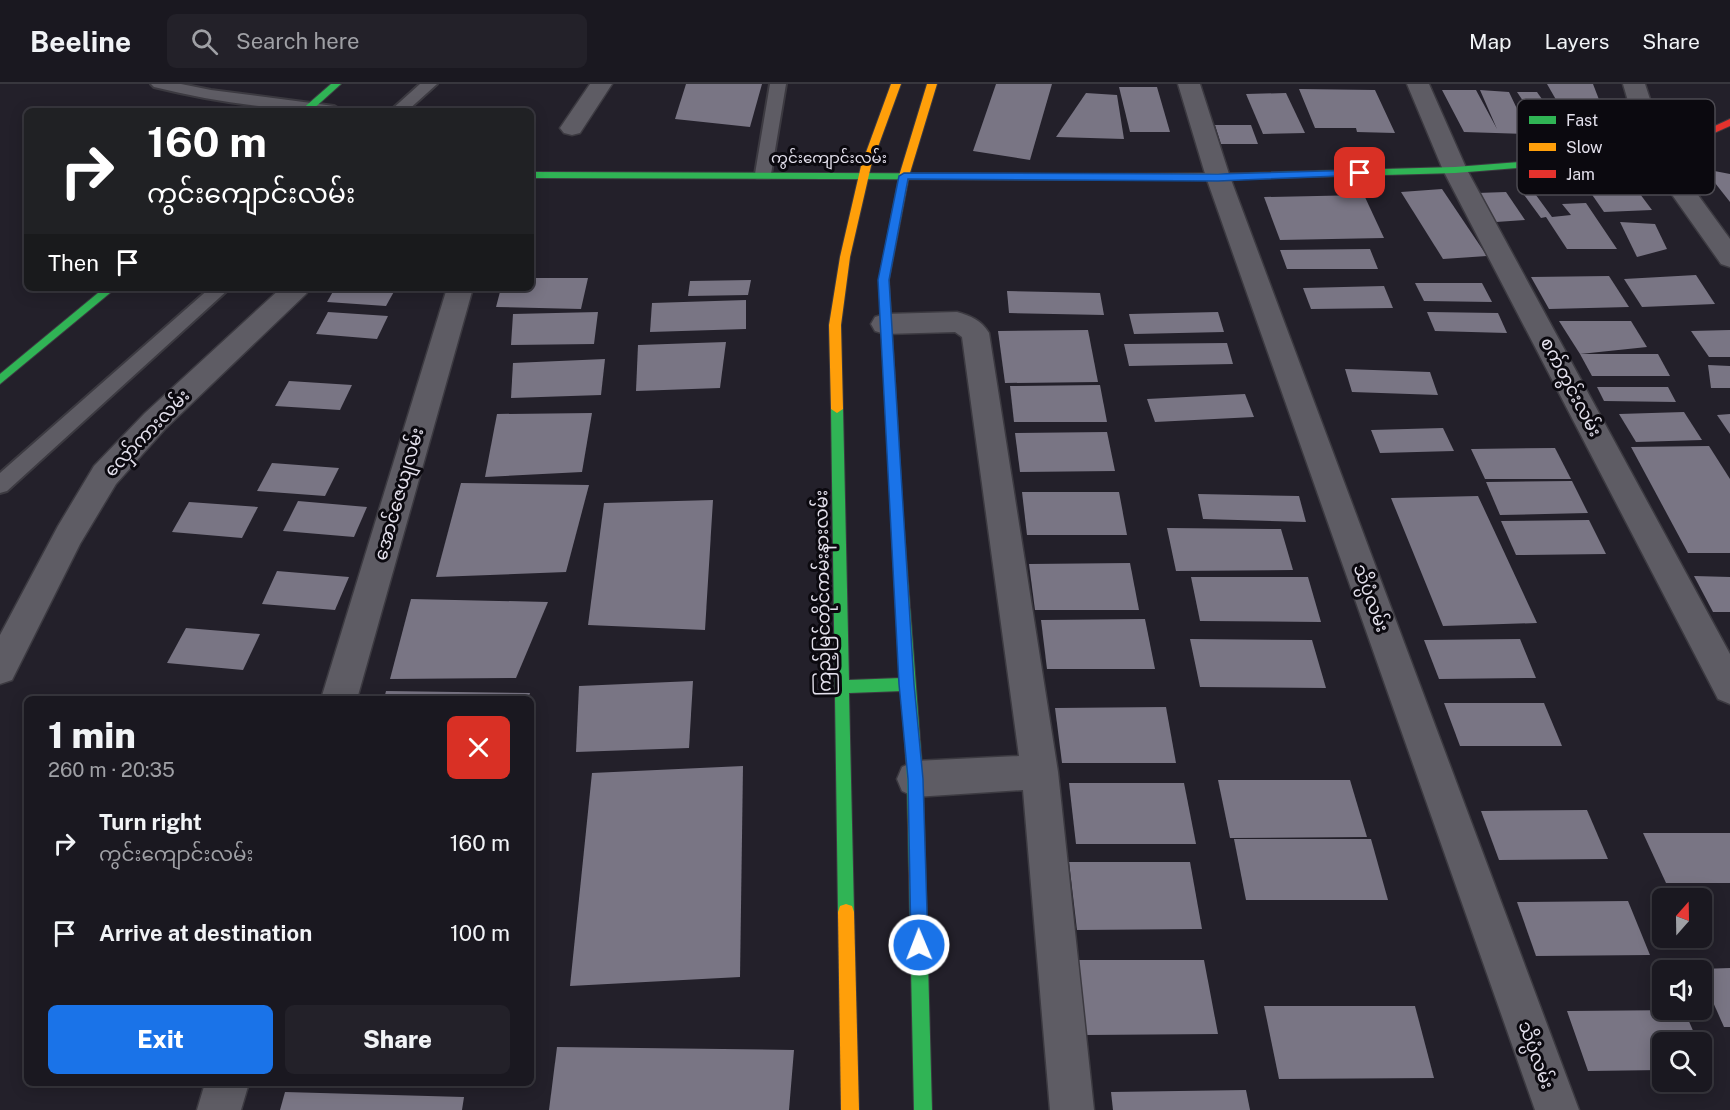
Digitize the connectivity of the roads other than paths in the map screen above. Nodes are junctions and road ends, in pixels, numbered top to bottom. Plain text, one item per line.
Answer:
1 (159, 84) edge
2 (225, 84) edge
3 (336, 84) edge
4 (429, 84) edge
5 (601, 84) edge
6 (778, 84) edge
7 (896, 84) edge
8 (932, 84) edge
9 (1190, 84) edge
10 (1418, 84) edge
11 (1634, 84) edge
12 (211, 95) junction
13 (1639, 99) edge
14 (294, 108) edge
15 (309, 108) edge
16 (401, 108) edge
17 (1730, 122) edge
18 (572, 128) dead end
19 (1715, 129) edge
20 (1517, 165) edge
21 (1455, 170) junction
22 (763, 174) junction
23 (534, 175) edge
24 (865, 175) junction
25 (904, 176) junction
26 (1218, 177) junction
27 (1685, 195) edge
28 (1730, 258) edge
29 (107, 291) edge
30 (218, 291) edge
31 (294, 291) edge
32 (458, 291) edge
33 (885, 324) junction
34 (0, 380) edge
35 (0, 485) edge
36 (0, 669) edge
37 (907, 684) junction
38 (842, 687) junction
39 (1730, 688) edge
40 (340, 696) edge
41 (1040, 772) junction
42 (915, 779) junction
43 (226, 1086) edge
44 (219, 1110) edge
45 (850, 1110) edge
46 (923, 1110) edge
47 (1072, 1110) edge
48 (1557, 1110) edge

1 - 12 lane
2 - 12 lane
3 - 15 main road
4 - 16 lane
5 - 18 street
6 - 22 lane
7 - 24 main road, ကြည့်မြင်တိုင်ကမ်းနားလမ်း
8 - 25 main road
9 - 26 street, သိပ္ပံလမ်း
10 - 21 street, စက်တွင်းလမ်း
11 - 13 street
12 - 14 lane
17 - 19 main road, ကွင်းကျောင်းလမ်း
20 - 21 main road, ကွင်းကျောင်းလမ်း
21 - 26 main road, ကွင်းကျောင်းလမ်း
21 - 39 street, စက်တွင်းလမ်း
22 - 23 main road, ကွင်းကျောင်းလမ်း
22 - 24 main road, ကွင်းကျောင်းလမ်း
24 - 25 main road, ကွင်းကျောင်းလမ်း
24 - 38 main road, ကြည့်မြင်တိုင်ကမ်းနားလမ်း
25 - 26 main road, ကွင်းကျောင်းလမ်း
25 - 33 main road
26 - 48 street, သိပ္ပံလမ်း
27 - 28 street
29 - 34 main road
30 - 35 lane
31 - 36 street, လှော်ကားလမ်း
32 - 40 street, အောင်ဇေယျလမ်း
33 - 37 main road
33 - 41 street
37 - 38 main road
37 - 42 main road
38 - 45 main road, ကြည့်မြင်တိုင်ကမ်းနားလမ်း
41 - 42 street
41 - 47 street
42 - 46 main road
43 - 44 street

